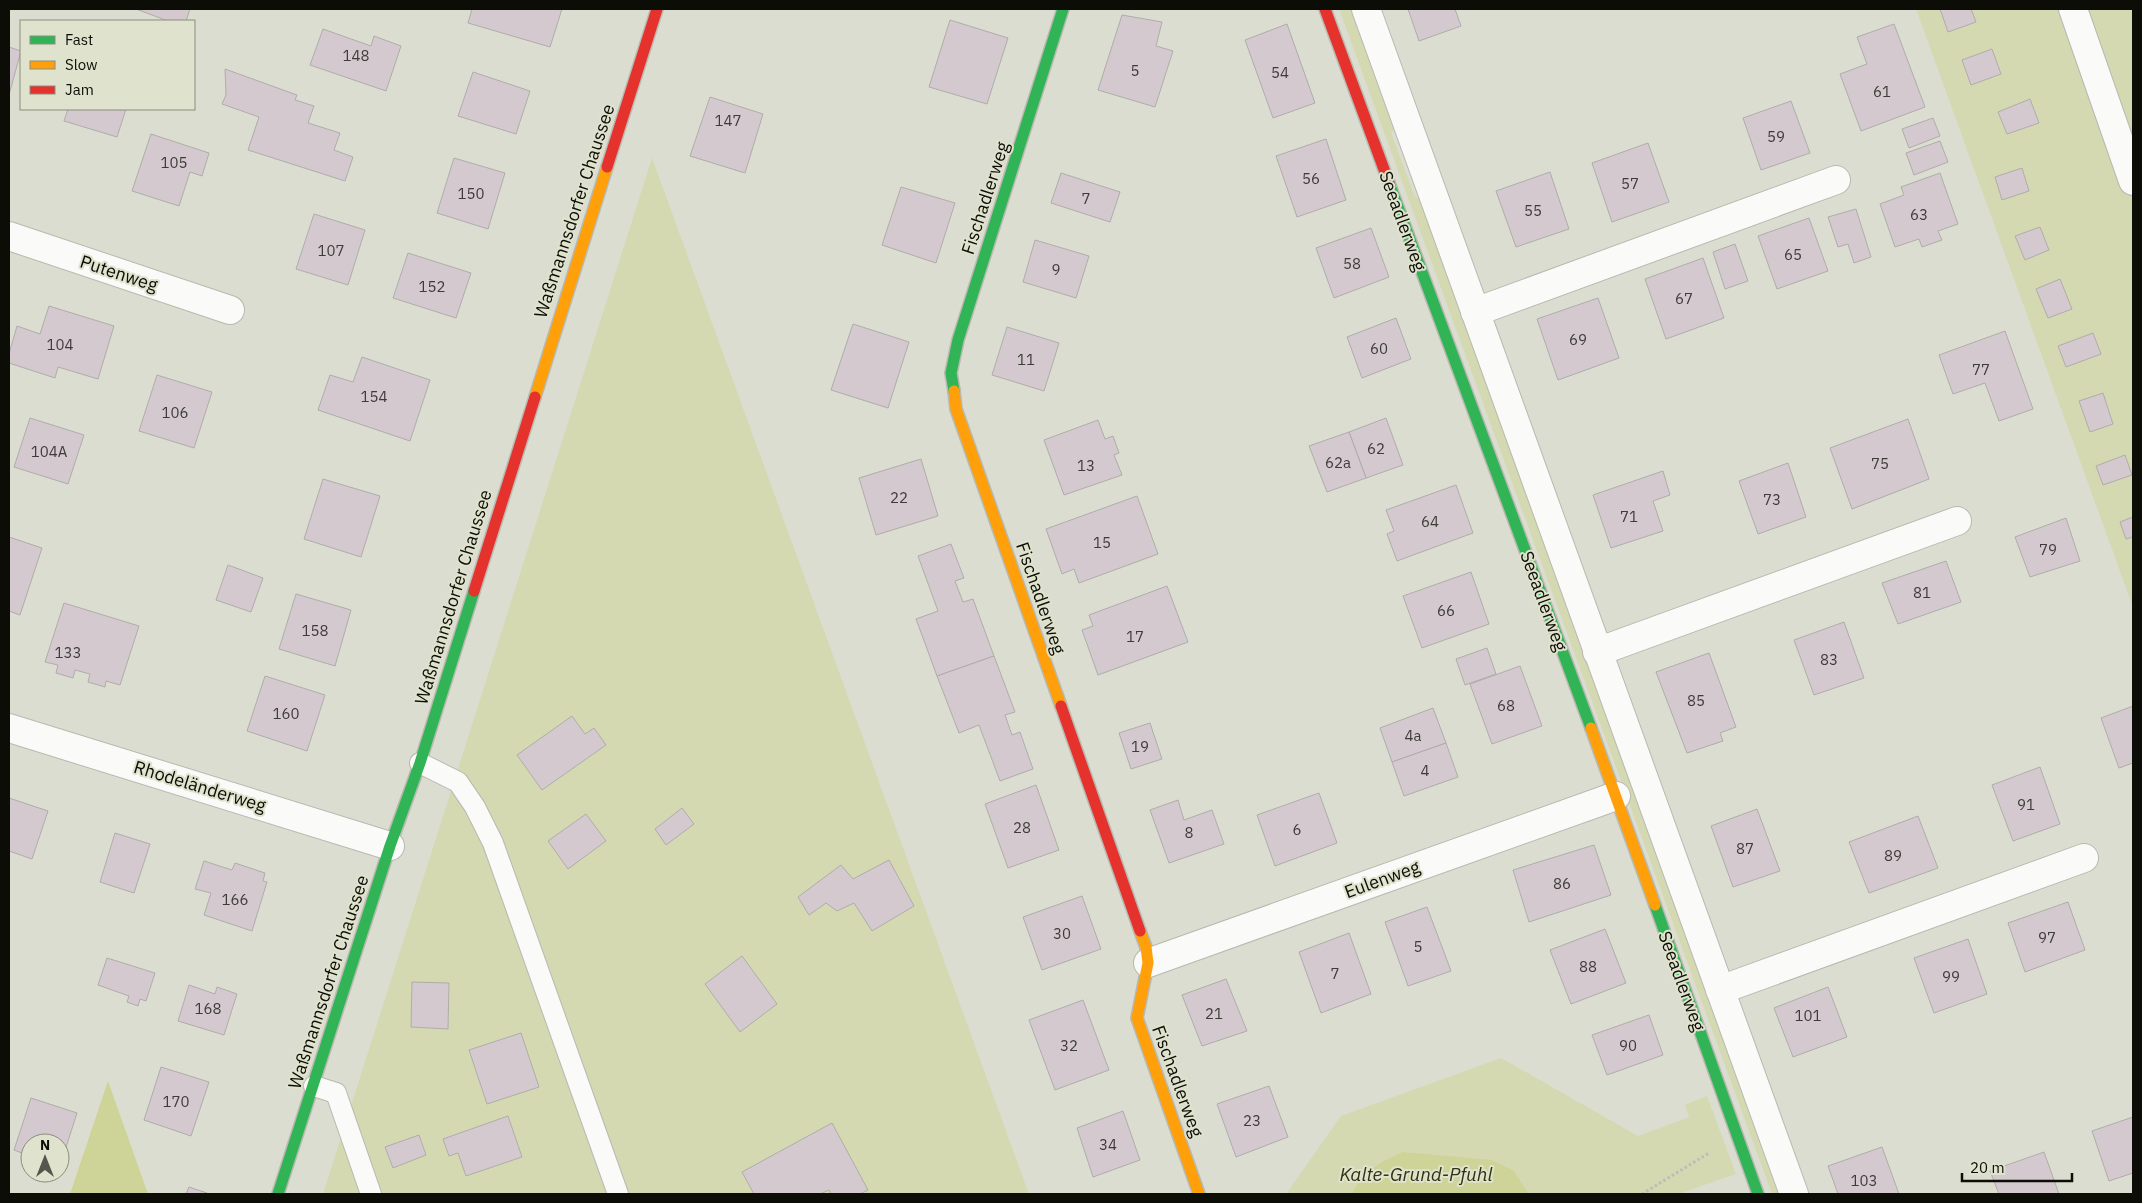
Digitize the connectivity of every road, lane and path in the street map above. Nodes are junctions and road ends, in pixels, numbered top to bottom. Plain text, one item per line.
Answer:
1 (656, 9) edge
2 (1063, 9) edge
3 (1325, 9) edge
4 (1366, 9) edge
5 (2073, 9) edge
6 (1836, 180) dead end
7 (2133, 181) edge
8 (9, 236) edge
9 (230, 310) dead end
10 (1475, 312) junction
11 (1958, 521) dead end
12 (1598, 652) junction
13 (9, 728) edge
14 (420, 762) junction
15 (1616, 796) junction
16 (390, 846) junction
17 (2084, 858) dead end
18 (1148, 963) junction
19 (1720, 990) junction
20 (314, 1086) junction
21 (1738, 1135) junction
22 (278, 1194) edge
23 (371, 1194) edge
24 (618, 1194) edge
25 (1199, 1194) edge
26 (1642, 1194) edge
27 (1758, 1194) edge
28 (1794, 1194) edge

1 - 14 street, Waßmannsdorfer Chaussee
2 - 18 street, Fischadlerweg
3 - 15 street, Seeadlerweg
4 - 10 street, Seeadlerweg
5 - 7 street
6 - 10 street
8 - 9 street, Putenweg
10 - 12 street, Seeadlerweg
11 - 12 street, Seeadlerweg
12 - 19 street, Seeadlerweg
13 - 16 street, Rhodeländerweg
14 - 16 street, Waßmannsdorfer Chaussee
14 - 24 lane
15 - 18 street, Eulenweg
15 - 21 street, Seeadlerweg
16 - 20 street, Waßmannsdorfer Chaussee
17 - 19 street, Seeadlerweg
18 - 25 street, Fischadlerweg
19 - 28 street, Seeadlerweg
20 - 22 street, Waßmannsdorfer Chaussee
20 - 23 lane
21 - 26 path
21 - 27 street, Seeadlerweg

